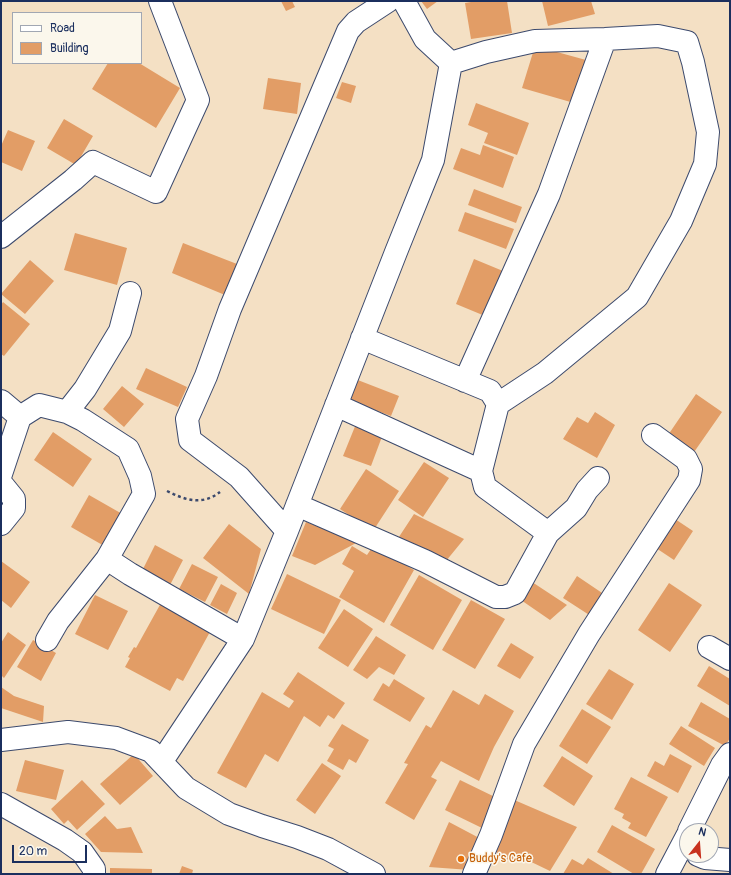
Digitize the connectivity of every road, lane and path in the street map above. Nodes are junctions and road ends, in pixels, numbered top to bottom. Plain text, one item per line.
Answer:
1 (160, 1) edge
2 (388, 1) edge
3 (404, 1) edge
4 (604, 39) junction
5 (451, 63) junction
6 (1, 238) edge
7 (130, 293) dead end
8 (362, 338) junction
9 (465, 381) junction
10 (1, 401) edge
11 (498, 404) junction
12 (336, 405) junction
13 (67, 412) junction
14 (20, 417) junction
15 (653, 435) dead end
16 (481, 471) junction
17 (1, 474) edge
18 (140, 476) junction
19 (239, 478) junction
20 (598, 478) dead end
21 (1, 483) edge
22 (297, 505) junction
23 (1, 524) edge
24 (287, 531) junction
25 (548, 533) junction
26 (107, 559) junction
27 (243, 639) junction
28 (47, 640) dead end
29 (709, 647) dead end
30 (730, 659) edge
31 (1, 740) edge
32 (730, 754) edge
33 (162, 761) junction
34 (1, 804) edge
35 (698, 823) edge
36 (679, 858) edge
37 (719, 859) edge
38 (730, 860) edge
39 (94, 874) edge
40 (374, 874) edge
41 (474, 874) edge
42 (667, 874) edge

1 - 6 street
2 - 19 street
3 - 5 street
4 - 5 street
4 - 9 street
4 - 11 street
5 - 8 street
7 - 13 street
8 - 9 street
8 - 12 street
9 - 11 street
10 - 14 street
11 - 16 street
12 - 16 street
12 - 22 street
13 - 14 street
13 - 18 street
14 - 17 street
15 - 41 street
16 - 25 street
18 - 19 path
18 - 26 street
19 - 24 street
20 - 25 street
21 - 23 street
22 - 24 street
22 - 25 street
24 - 27 street
26 - 27 street
26 - 28 street
27 - 33 street
29 - 30 street
31 - 33 street
32 - 35 street
33 - 40 street
34 - 39 street
36 - 42 street
37 - 38 street

